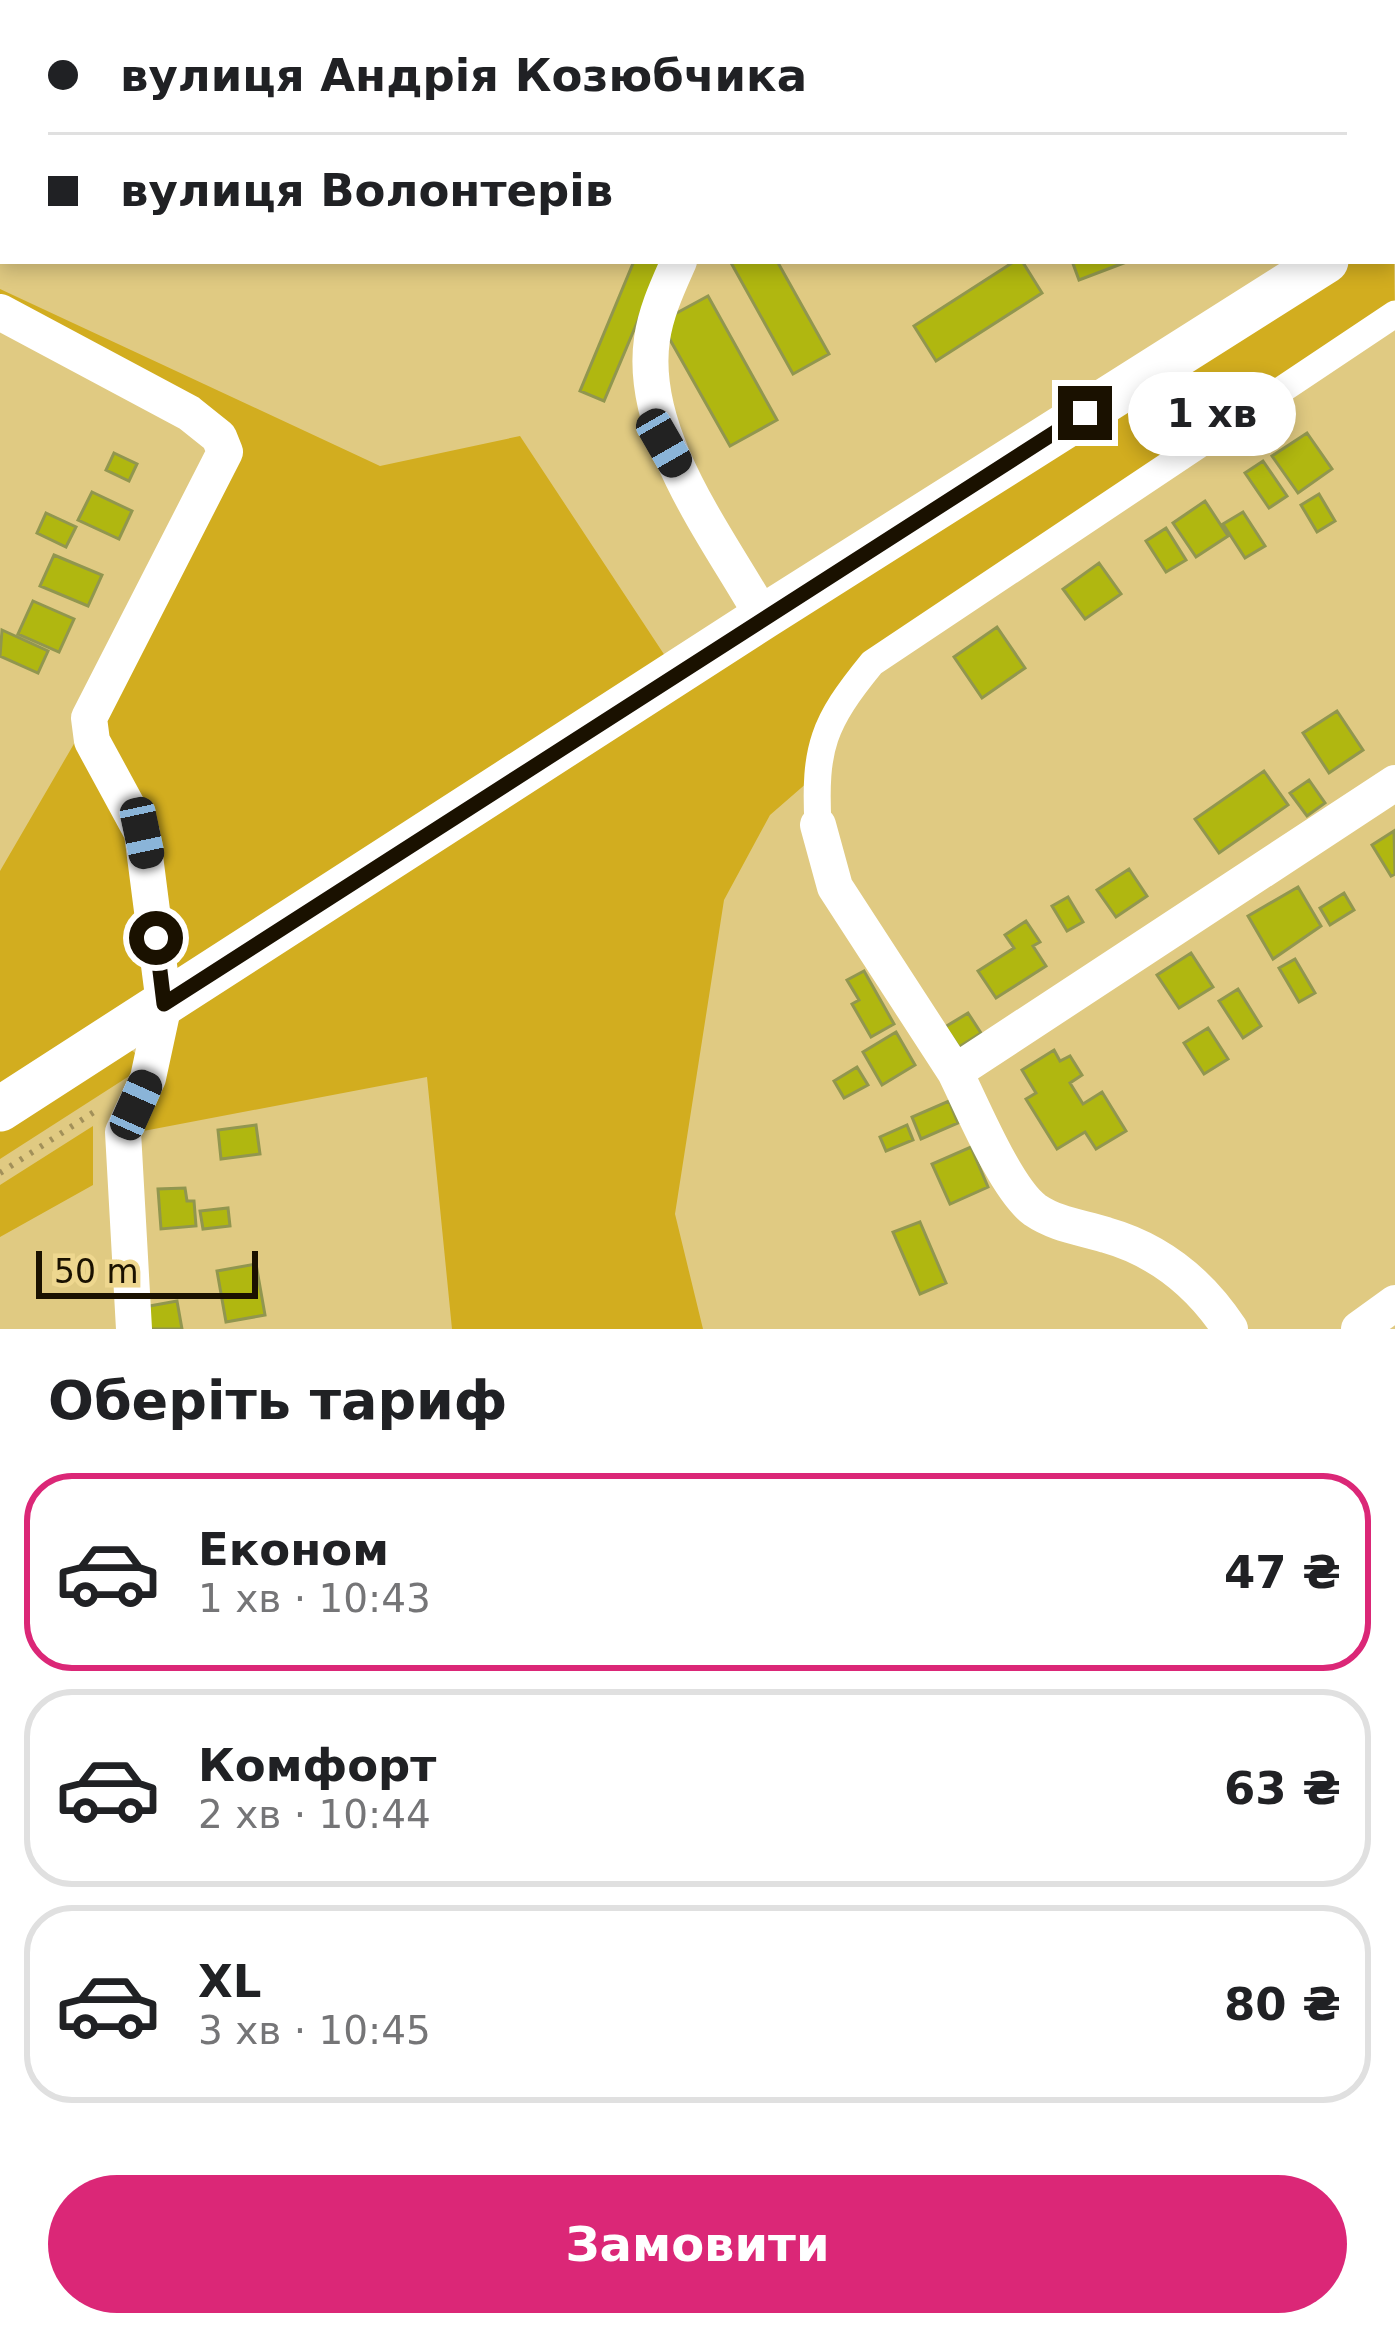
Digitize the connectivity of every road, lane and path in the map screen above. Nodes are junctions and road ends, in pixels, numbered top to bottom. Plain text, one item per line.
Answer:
1 (678, 264) edge
2 (1321, 264) edge
3 (0, 312) edge
4 (1395, 314) edge
5 (763, 617) junction
6 (1395, 783) edge
7 (818, 825) joint
8 (164, 1004) junction
9 (955, 1072) junction
10 (148, 1078) junction
11 (0, 1109) edge
12 (0, 1174) edge
13 (1395, 1303) edge
14 (134, 1329) edge
15 (1230, 1329) edge
16 (1359, 1329) edge

1 - 5 street
2 - 5 street
3 - 8 street
4 - 7 street
5 - 8 street
6 - 9 street
7 - 9 street
8 - 10 street
8 - 11 street
9 - 15 street
10 - 12 path
10 - 14 street
13 - 16 street

